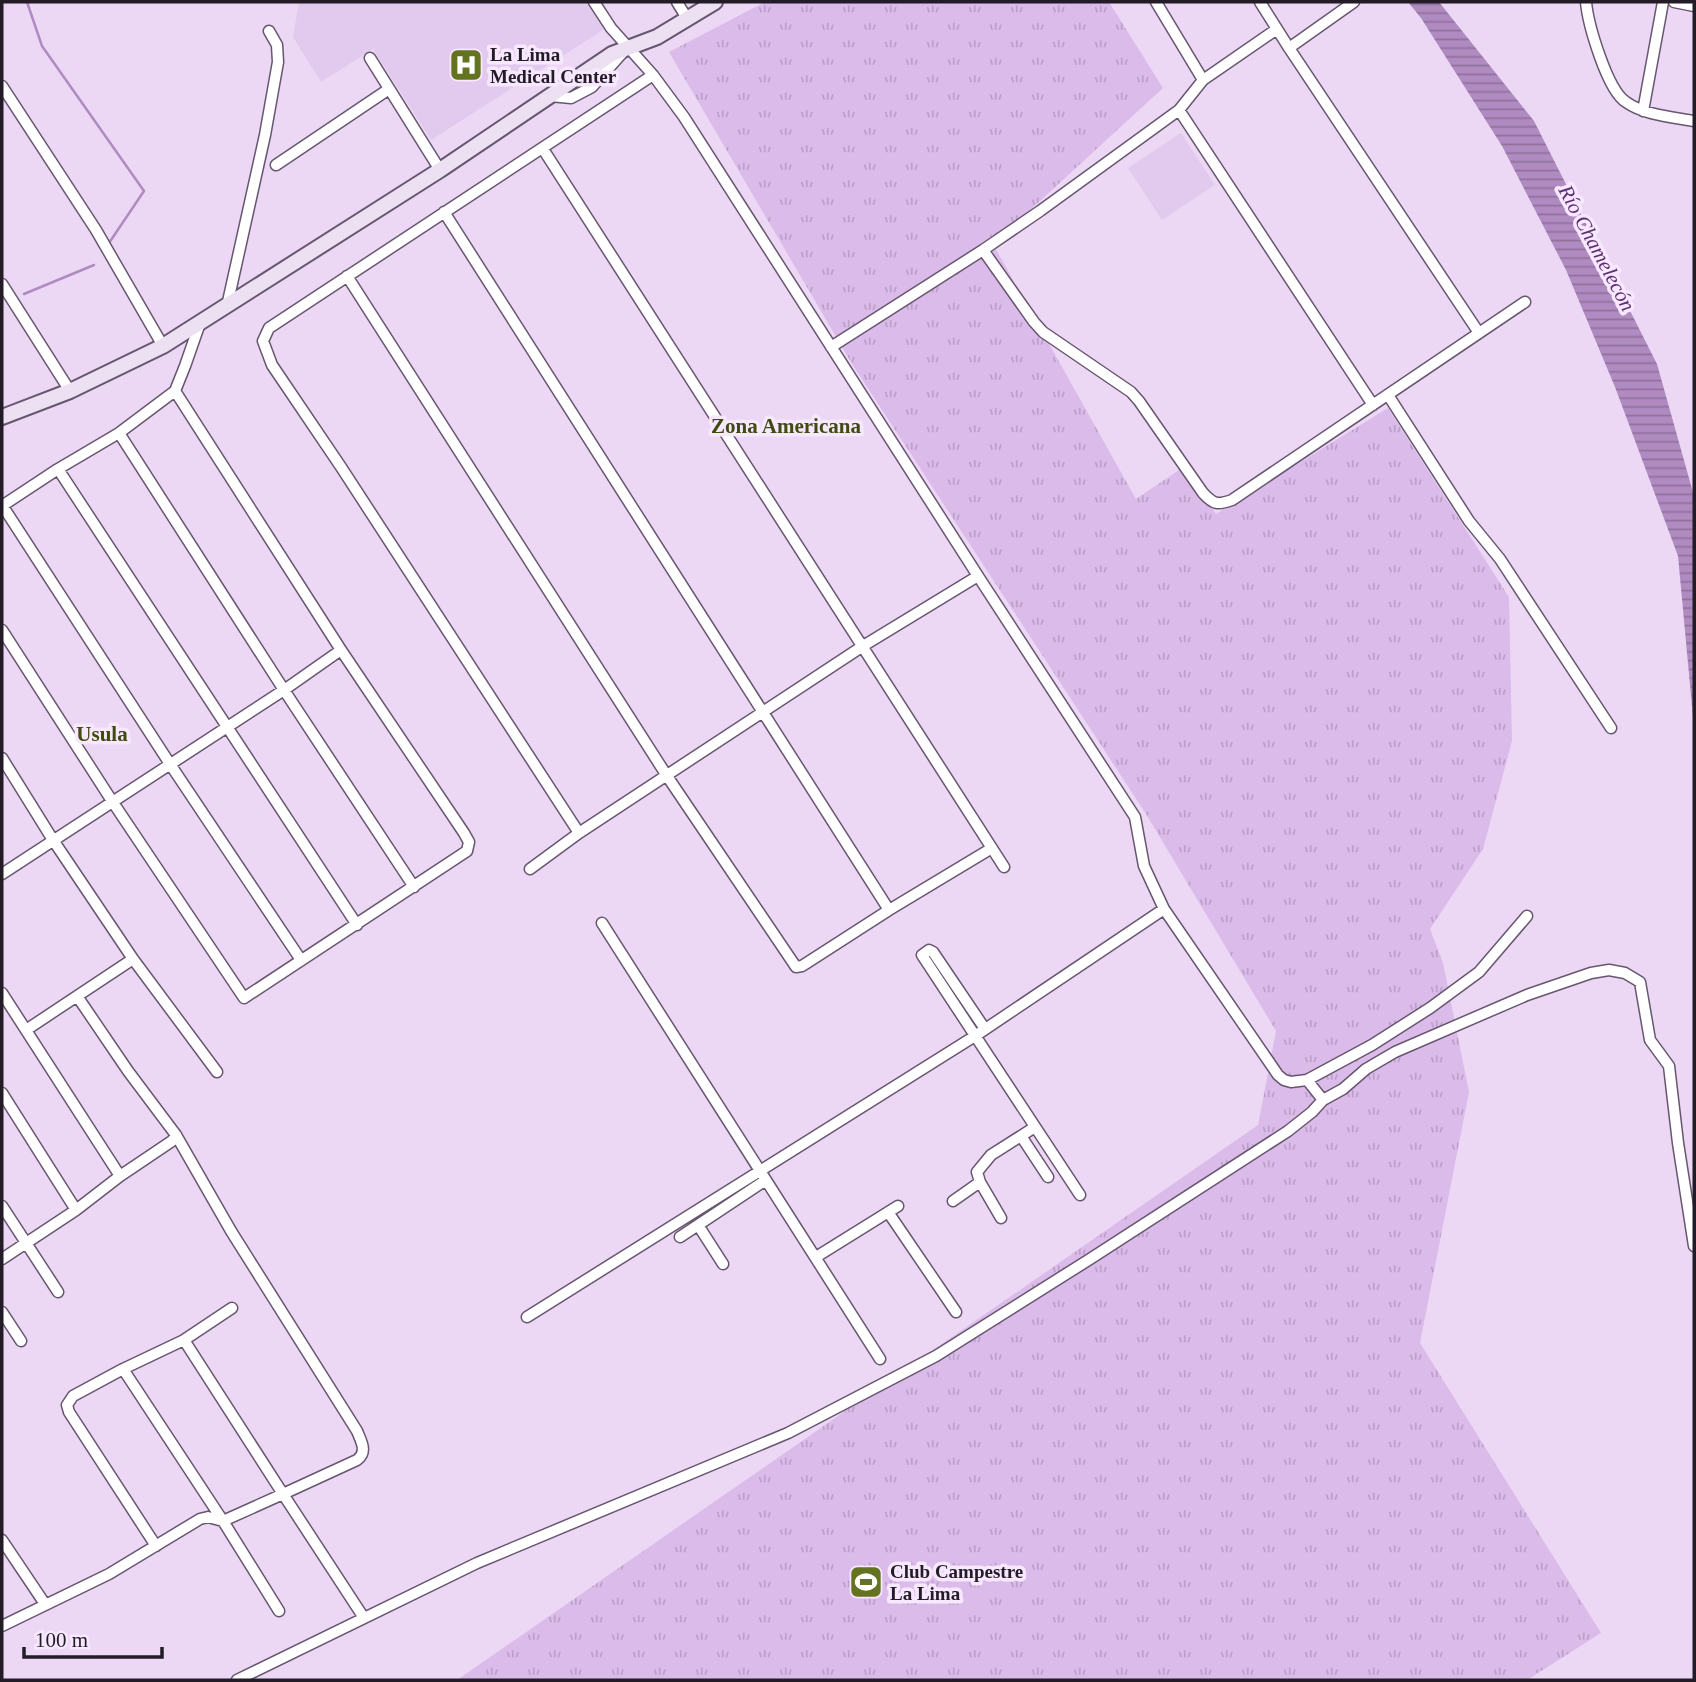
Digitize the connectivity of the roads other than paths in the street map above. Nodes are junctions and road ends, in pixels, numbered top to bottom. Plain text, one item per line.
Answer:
1 (594, 2) edge
2 (679, 2) edge
3 (715, 2) edge
4 (1156, 2) edge
5 (1260, 2) edge
6 (1354, 2) edge
7 (1586, 2) edge
8 (1663, 2) edge
9 (1674, 2) edge
10 (1694, 6) edge
11 (688, 20) junction
12 (1277, 29) junction
13 (268, 31) dead end
14 (628, 47) junction
15 (1289, 48) junction
16 (370, 58) dead end
17 (653, 75) junction
18 (1203, 80) junction
19 (2, 86) edge
20 (389, 89) junction
21 (1179, 110) junction
22 (1643, 111) junction
23 (1694, 121) edge
24 (543, 149) junction
25 (276, 165) dead end
26 (440, 170) junction
27 (444, 212) junction
28 (983, 250) junction
29 (347, 276) junction
30 (2, 284) edge
31 (1525, 302) dead end
32 (227, 306) junction
33 (200, 323) junction
34 (1479, 333) junction
35 (163, 346) junction
36 (831, 347) junction
37 (71, 391) junction
38 (174, 391) junction
39 (1388, 394) junction
40 (1373, 405) junction
41 (2, 417) edge
42 (119, 433) junction
43 (58, 469) junction
44 (2, 506) edge
45 (978, 576) junction
46 (2, 630) edge
47 (863, 646) junction
48 (341, 650) junction
49 (284, 690) junction
50 (763, 712) junction
51 (227, 727) junction
52 (1611, 728) dead end
53 (2, 758) edge
54 (170, 764) junction
55 (667, 776) junction
56 (112, 801) junction
57 (579, 833) junction
58 (53, 840) junction
59 (992, 848) junction
60 (1004, 867) dead end
61 (530, 869) dead end
62 (2, 874) edge
63 (414, 887) junction
64 (1164, 909) junction
65 (889, 910) junction
66 (1527, 916) dead end
67 (602, 923) dead end
68 (357, 925) junction
69 (133, 959) junction
70 (301, 960) junction
71 (2, 993) edge
72 (77, 996) junction
73 (985, 1029) junction
74 (26, 1030) junction
75 (975, 1036) junction
76 (217, 1072) dead end
77 (1307, 1080) junction
78 (2, 1093) edge
79 (1323, 1100) junction
80 (1035, 1127) junction
81 (176, 1135) junction
82 (1021, 1136) junction
83 (120, 1176) junction
84 (764, 1176) junction
85 (1048, 1177) dead end
86 (980, 1182) junction
87 (1080, 1195) dead end
88 (953, 1201) dead end
89 (2, 1206) edge
90 (76, 1210) junction
91 (1001, 1218) dead end
92 (698, 1225) junction
93 (680, 1237) dead end
94 (26, 1243) junction
95 (1694, 1246) edge
96 (816, 1257) junction
97 (2, 1259) edge
98 (723, 1264) dead end
99 (58, 1292) dead end
100 (232, 1307) dead end
101 (2, 1312) edge
102 (956, 1312) dead end
103 (527, 1317) dead end
104 (184, 1340) junction
105 (21, 1341) dead end
106 (880, 1359) dead end
107 (123, 1369) junction
108 (283, 1494) junction
109 (223, 1521) junction
110 (2, 1541) edge
111 (156, 1546) junction
112 (45, 1604) junction
113 (279, 1611) dead end
114 (364, 1618) junction
115 (2, 1626) edge
116 (237, 1680) edge

1 - 14 street
2 - 11 street
3 - 11 street
4 - 18 street
5 - 12 street
6 - 15 street
7 - 22 street
8 - 22 street
9 - 10 street
11 - 14 street
12 - 15 street
12 - 18 street
13 - 32 street
14 - 17 street
14 - 26 street
15 - 34 street
16 - 20 street
17 - 24 street
17 - 36 street
18 - 21 street
19 - 35 street
20 - 25 street
20 - 26 street
21 - 28 street
21 - 40 street
22 - 23 street
24 - 27 street
24 - 47 street
26 - 32 street
27 - 29 street
27 - 50 street
28 - 36 street
28 - 40 street
29 - 55 street
29 - 57 street
30 - 37 street
31 - 34 street
32 - 33 street
33 - 35 street
33 - 38 street
34 - 39 street
35 - 37 street
36 - 45 street
37 - 41 street
38 - 42 street
38 - 48 street
39 - 40 street
39 - 52 street
42 - 43 street
42 - 49 street
43 - 44 street
43 - 51 street
44 - 54 street
45 - 47 street
45 - 64 street
46 - 56 street
47 - 50 street
47 - 59 street
48 - 49 street
48 - 63 street
49 - 51 street
49 - 63 street
50 - 55 street
50 - 65 street
51 - 54 street
51 - 68 street
53 - 58 street
54 - 56 street
54 - 70 street
55 - 57 street
55 - 65 street
56 - 58 street
56 - 70 street
57 - 61 street
58 - 62 street
58 - 69 street
59 - 60 street
59 - 65 street
63 - 68 street
64 - 73 street
64 - 77 street
66 - 77 street
67 - 84 street
68 - 70 street
69 - 72 street
69 - 76 street
71 - 74 street
72 - 74 street
72 - 81 street
73 - 75 street
73 - 75 street
74 - 83 street
75 - 80 street
75 - 84 street
77 - 79 street
78 - 90 street
79 - 95 street
79 - 114 street
80 - 82 street
80 - 87 street
81 - 83 street
81 - 108 street
82 - 85 street
82 - 86 street
83 - 90 street
84 - 92 street
84 - 96 street
84 - 103 street
86 - 88 street
86 - 91 street
89 - 94 street
90 - 94 street
92 - 93 street
92 - 98 street
94 - 97 street
94 - 99 street
96 - 102 street
96 - 106 street
100 - 104 street
101 - 105 street
104 - 107 street
104 - 108 street
107 - 109 street
107 - 111 street
108 - 109 street
108 - 114 street
109 - 111 street
109 - 113 street
110 - 112 street
111 - 112 street
112 - 115 street
114 - 116 street

